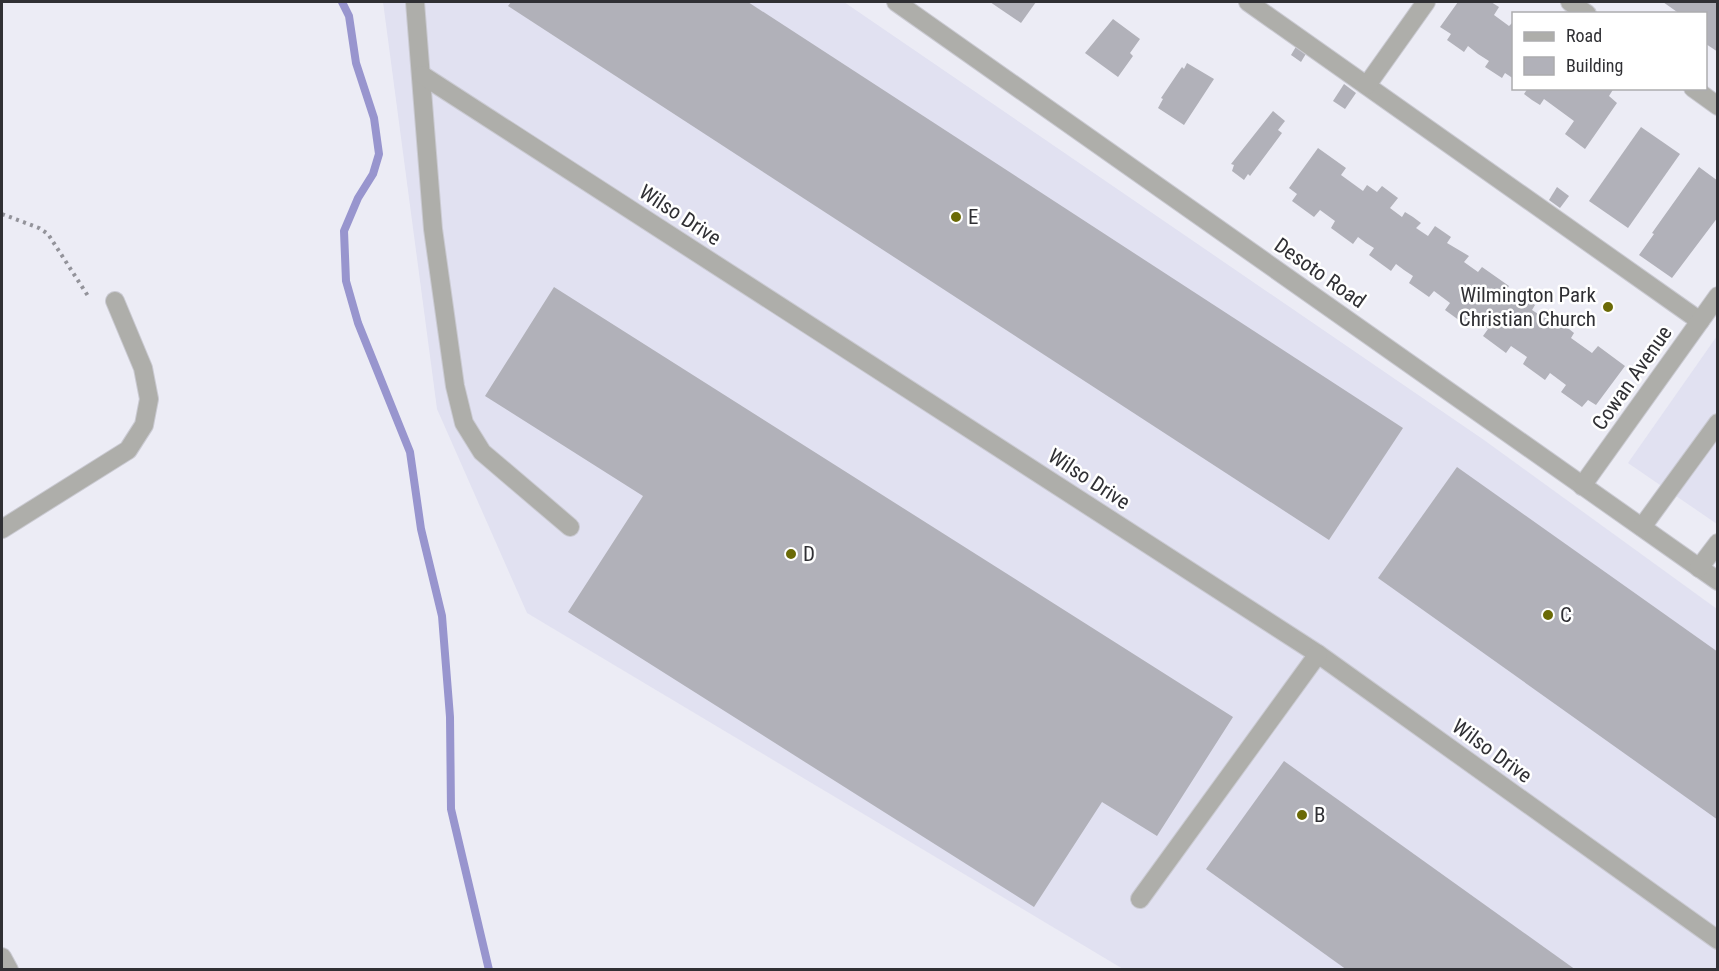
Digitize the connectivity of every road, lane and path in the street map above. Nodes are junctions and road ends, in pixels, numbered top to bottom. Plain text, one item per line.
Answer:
1 (415, 2) edge
2 (896, 2) edge
3 (1248, 2) edge
4 (1426, 2) edge
5 (1570, 2) edge
6 (1584, 12) edge
7 (422, 75) junction
8 (1367, 85) junction
9 (1696, 90) edge
10 (1718, 106) edge
11 (2, 214) edge
12 (1718, 296) edge
13 (88, 297) dead end
14 (115, 301) dead end
15 (1700, 321) junction
16 (1718, 423) edge
17 (1582, 486) junction
18 (570, 527) dead end
19 (1642, 527) junction
20 (2, 529) edge
21 (1718, 543) edge
22 (1700, 568) junction
23 (1718, 581) edge
24 (1318, 654) junction
25 (1140, 899) dead end
26 (1718, 940) edge
27 (2, 957) edge
28 (9, 969) edge

1 - 7 street
2 - 17 street, Desoto Road
3 - 8 street
4 - 8 street
5 - 6 street
7 - 18 street
7 - 24 street, Wilso Drive
8 - 15 street
9 - 10 street
11 - 13 path
12 - 15 street, Cowan Avenue
14 - 20 street
15 - 17 street, Cowan Avenue
16 - 19 street
17 - 19 street, Desoto Road
19 - 22 street, Desoto Road
21 - 22 street
22 - 23 street, Desoto Road
24 - 25 street
24 - 26 street, Wilso Drive
27 - 28 street

